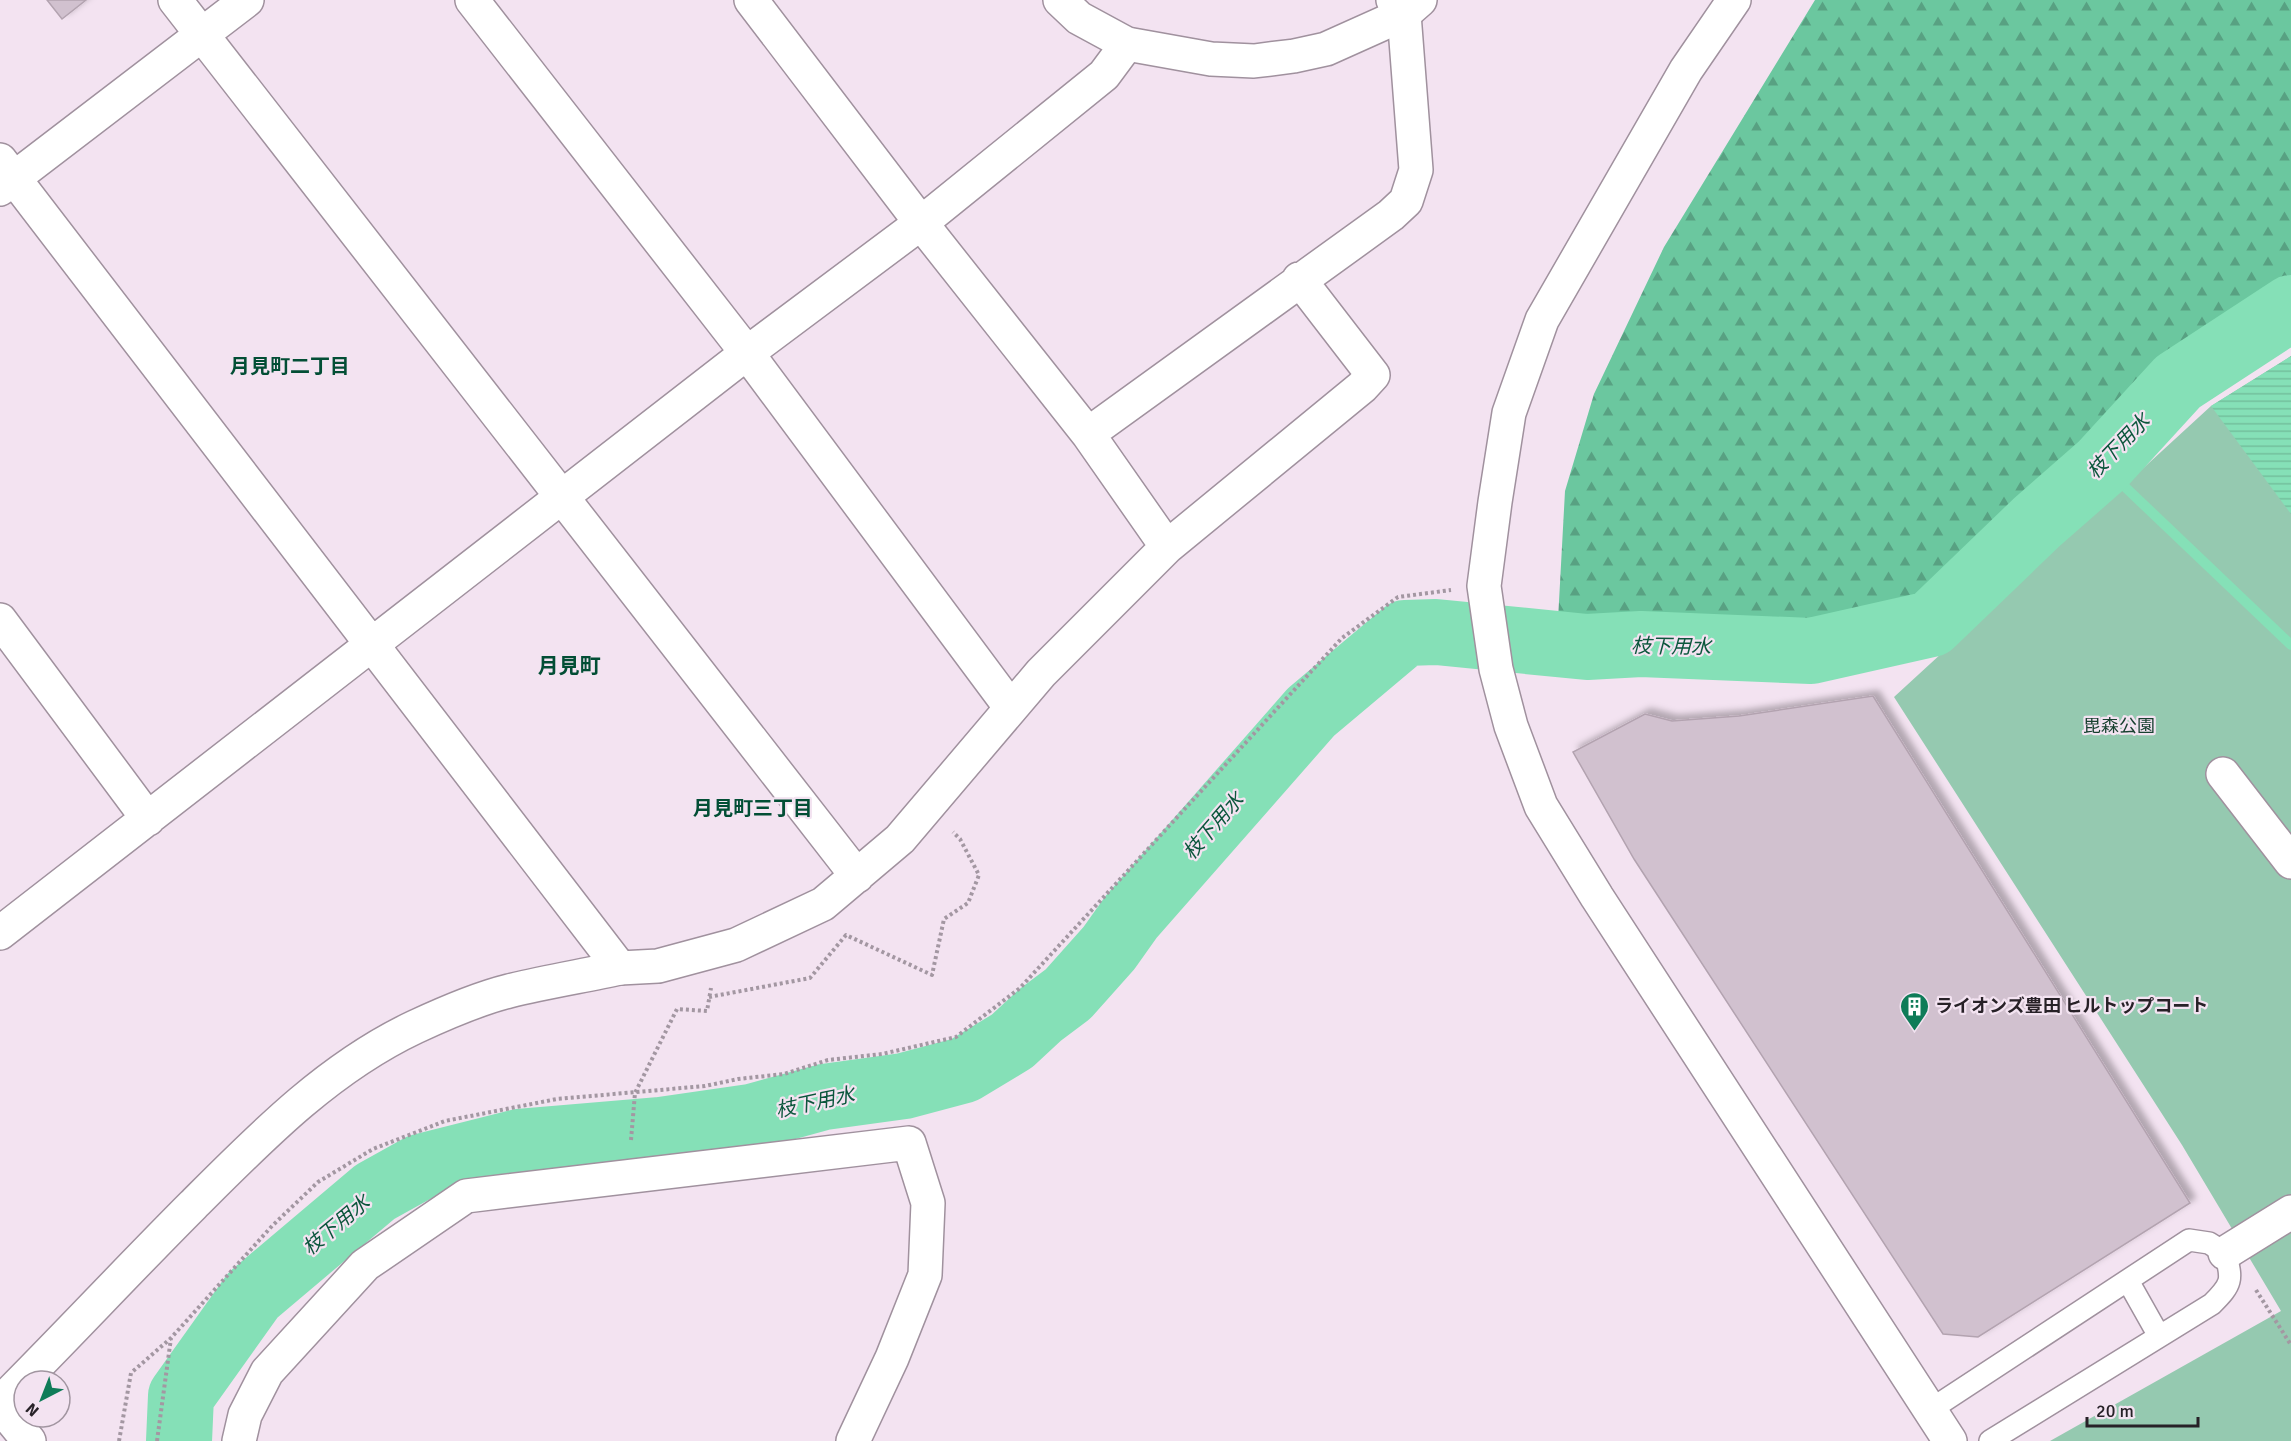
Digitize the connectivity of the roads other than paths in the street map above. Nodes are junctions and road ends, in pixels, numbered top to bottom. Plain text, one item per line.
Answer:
1 (175, 0) edge
2 (247, 0) edge
3 (472, 0) edge
4 (751, 0) edge
5 (1060, 0) edge
6 (1734, 0) edge
7 (1406, 5) edge
8 (201, 35) junction
9 (1127, 44) junction
10 (5, 176) edge
11 (921, 223) junction
12 (1299, 279) junction
13 (747, 353) junction
14 (1088, 434) junction
15 (562, 498) junction
16 (1167, 547) junction
17 (0, 620) edge
18 (372, 643) junction
19 (1011, 708) junction
20 (2223, 774) dead end
21 (148, 819) junction
22 (2291, 862) edge
23 (857, 876) junction
24 (0, 933) edge
25 (620, 969) junction
26 (2291, 1212) edge
27 (2228, 1251) junction
28 (2128, 1281) junction
29 (2159, 1336) junction
30 (0, 1405) edge
31 (1930, 1410) junction
32 (29, 1441) edge
33 (239, 1441) edge
34 (853, 1441) edge
35 (1950, 1441) edge
36 (1989, 1441) edge

1 - 8 street
2 - 8 street
3 - 13 street
4 - 11 street
5 - 9 street
6 - 31 street
7 - 9 street
7 - 12 street
8 - 10 street
8 - 15 street
9 - 11 street
10 - 18 street
11 - 13 street
11 - 14 street
12 - 14 street
12 - 16 street
13 - 15 street
13 - 19 street
14 - 16 street
15 - 18 street
15 - 23 street
16 - 19 street
17 - 21 street
18 - 21 street
18 - 25 street
19 - 23 street
20 - 22 street
21 - 24 street
23 - 25 street
25 - 30 street
26 - 27 street
27 - 28 lane
27 - 29 lane
28 - 29 lane
28 - 31 lane
29 - 36 lane
30 - 32 street
31 - 35 street
33 - 34 street

